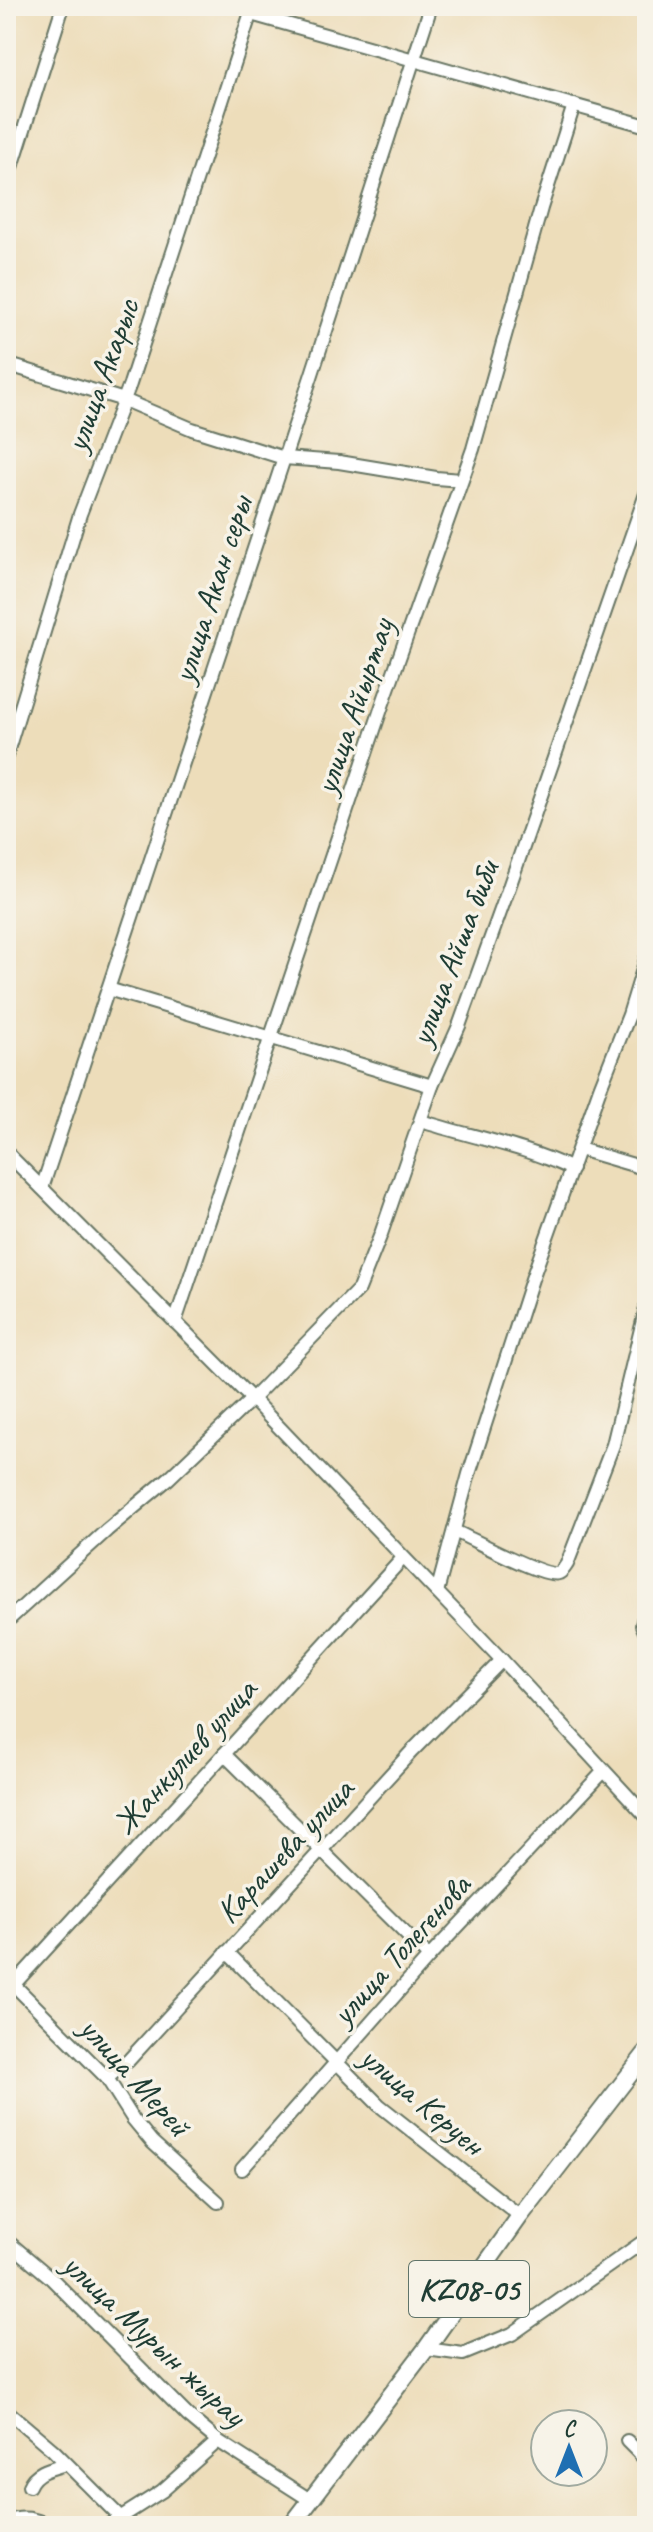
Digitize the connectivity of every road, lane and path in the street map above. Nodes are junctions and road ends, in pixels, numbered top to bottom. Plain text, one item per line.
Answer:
1 (63, 6) edge
2 (431, 6) edge
3 (250, 9) edge
4 (414, 60) junction
5 (574, 105) junction
6 (647, 126) edge
7 (6, 186) edge
8 (6, 364) edge
9 (124, 400) junction
10 (284, 458) junction
11 (461, 480) junction
12 (647, 491) edge
13 (6, 756) edge
14 (647, 956) edge
15 (108, 989) junction
16 (272, 1037) junction
17 (432, 1086) junction
18 (421, 1121) junction
19 (579, 1149) junction
20 (6, 1152) edge
21 (572, 1169) junction
22 (647, 1169) edge
23 (42, 1188) junction
24 (647, 1304) edge
25 (175, 1322) junction
26 (252, 1399) junction
27 (454, 1531) junction
28 (403, 1558) junction
29 (437, 1592) junction
30 (647, 1606) edge
31 (6, 1622) edge
32 (647, 1636) edge
33 (502, 1660) junction
34 (224, 1754) junction
35 (604, 1771) junction
36 (647, 1817) edge
37 (321, 1851) junction
38 (227, 1952) junction
39 (429, 1957) junction
40 (10, 1989) edge
41 (647, 2052) edge
42 (336, 2063) junction
43 (107, 2078) junction
44 (242, 2169) dead end
45 (218, 2202) dead end
46 (520, 2216) junction
47 (647, 2239) edge
48 (6, 2240) edge
49 (426, 2349) junction
50 (6, 2410) edge
51 (218, 2441) junction
52 (627, 2441) dead end
53 (647, 2461) edge
54 (66, 2464) junction
55 (29, 2486) dead end
56 (310, 2500) junction
57 (121, 2518) junction
58 (6, 2522) edge
59 (51, 2526) edge
60 (107, 2526) edge
61 (291, 2526) edge

1 - 7 street
2 - 4 street, улица Акан серы
3 - 4 street
3 - 9 street, улица Акарыс
4 - 5 street
4 - 10 street, улица Акан серы
5 - 6 street
5 - 11 street, улица Айыртау
8 - 9 street
9 - 10 street
9 - 13 street, улица Акарыс
10 - 11 street
10 - 15 street, улица Акан серы
11 - 16 street, улица Айыртау
12 - 17 street, улица Айша биби
14 - 19 street
15 - 16 street
15 - 23 street, улица Акан серы
16 - 17 street
16 - 25 street, улица Айыртау
17 - 18 street, улица Айша биби
18 - 21 street
18 - 26 street, улица Айша биби
19 - 21 street
19 - 22 street
20 - 23 street
21 - 27 street
23 - 25 street
24 - 27 street
25 - 26 street
26 - 28 street
26 - 31 street, улица Айша биби
27 - 29 street
28 - 29 street
28 - 34 street, Жанкулиев улица
29 - 33 street
30 - 32 street
33 - 35 street
33 - 37 street, Карашева улица
34 - 37 street
34 - 40 street, Жанкулиев улица
35 - 36 street
35 - 39 street, улица Толегенова
37 - 38 street, Карашева улица
37 - 39 street
38 - 42 street, улица Керуен
38 - 43 street, Карашева улица
39 - 42 street, улица Толегенова
40 - 43 street, улица Мерей
41 - 46 main road, KZ08-05
42 - 44 street, улица Толегенова
42 - 46 street, улица Керуен
43 - 45 street, улица Мерей
46 - 49 main road, KZ08-05
47 - 49 street
48 - 51 street, улица Мурын жырау
49 - 56 main road, KZ08-05
50 - 54 street
51 - 56 street, улица Мурын жырау
51 - 57 street
52 - 53 street
54 - 55 street
54 - 57 street
56 - 61 main road, KZ08-05
57 - 60 street
58 - 59 street

